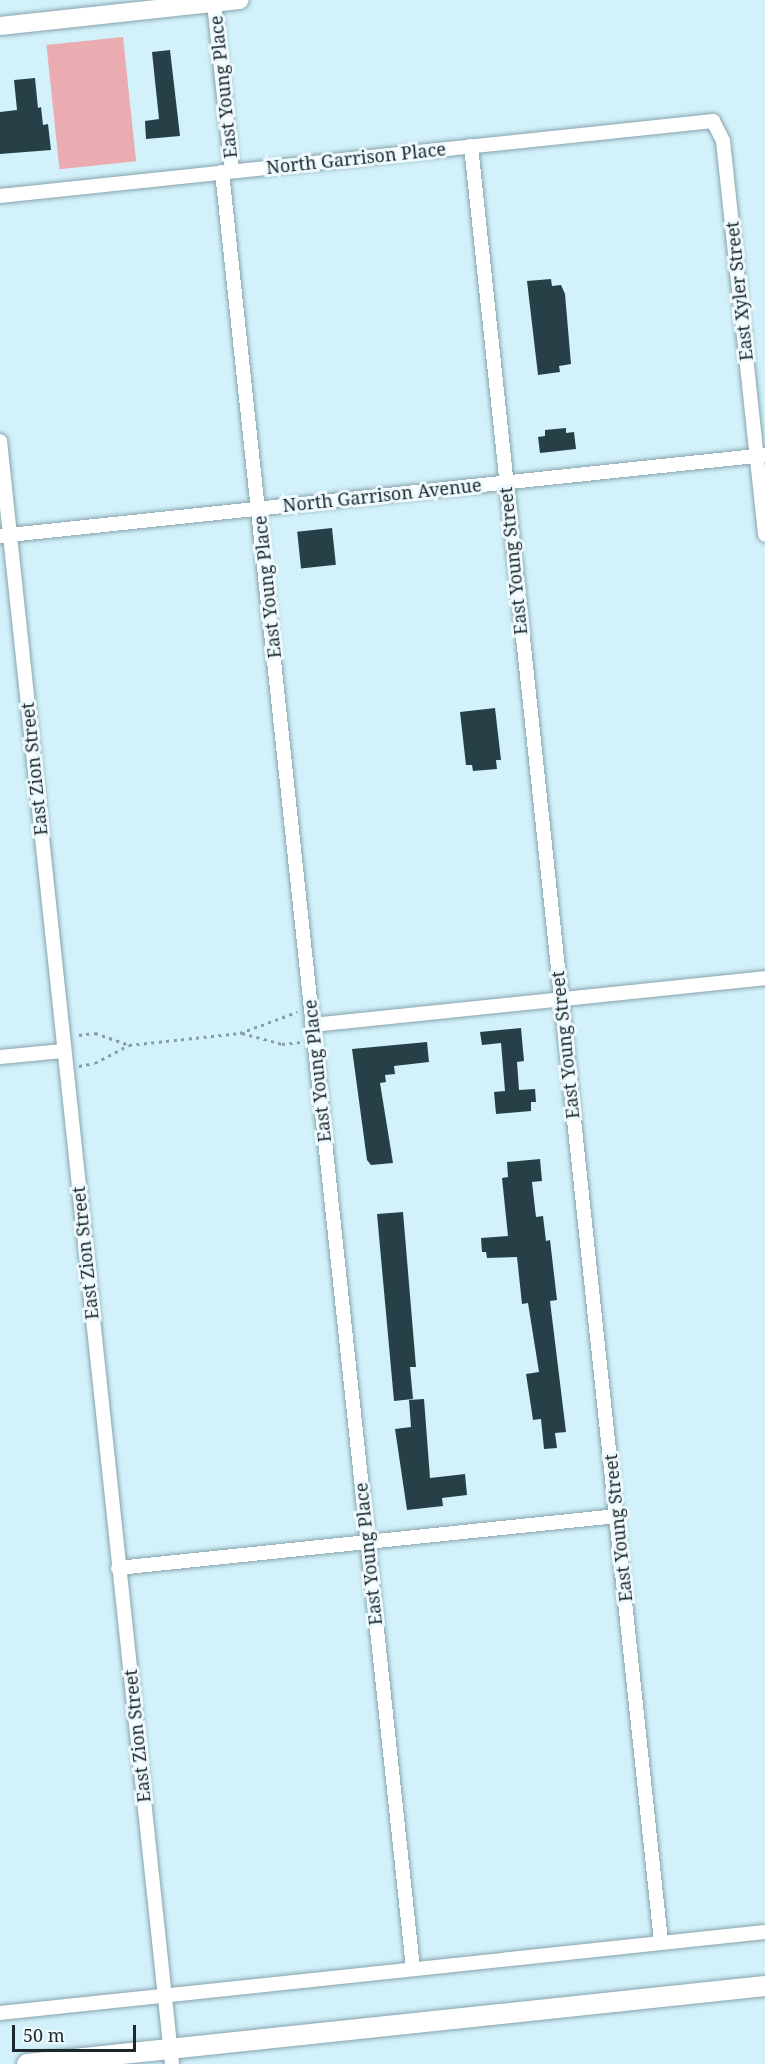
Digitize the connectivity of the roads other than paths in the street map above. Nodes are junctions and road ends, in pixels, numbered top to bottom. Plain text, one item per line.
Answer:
1 (240, 0) edge
2 (214, 3) junction
3 (0, 26) edge
4 (713, 121) joint
5 (471, 146) junction
6 (227, 171) junction
7 (0, 196) edge
8 (0, 441) edge
9 (761, 456) edge
10 (505, 483) junction
11 (259, 507) junction
12 (5, 535) edge
13 (765, 535) edge
14 (765, 978) edge
15 (560, 999) junction
16 (312, 1025) junction
17 (63, 1050) junction
18 (0, 1057) edge
19 (617, 1515) junction
20 (367, 1540) junction
21 (118, 1568) junction
22 (765, 1932) edge
23 (661, 1943) junction
24 (413, 1970) junction
25 (765, 1986) edge
26 (165, 1995) junction
27 (0, 2013) edge
28 (171, 2056) edge
29 (27, 2064) edge

1 - 2 street
2 - 3 street
2 - 6 street, East Young Place
4 - 5 street, North Garrison Place
4 - 9 street, East Xyler Street
5 - 6 street, North Garrison Place
5 - 10 street, East Young Street
6 - 7 street, North Garrison Place
6 - 11 street, East Young Place
8 - 12 street, East Zion Street
9 - 10 street, North Garrison Avenue
9 - 13 street, East Xyler Street
10 - 11 street, North Garrison Avenue
10 - 15 street, East Young Street
11 - 12 street, North Garrison Avenue
11 - 16 street, East Young Place
12 - 17 street, East Zion Street
14 - 15 street
15 - 16 street
15 - 19 street, East Young Street
16 - 20 street, East Young Place
17 - 18 street
17 - 21 street, East Zion Street
19 - 20 street
19 - 23 street, East Young Street
20 - 21 street
20 - 24 street, East Young Place
21 - 26 street, East Zion Street
22 - 23 street
23 - 24 street
24 - 26 street
25 - 28 main road
26 - 27 street
26 - 28 street, East Zion Street
28 - 29 main road

